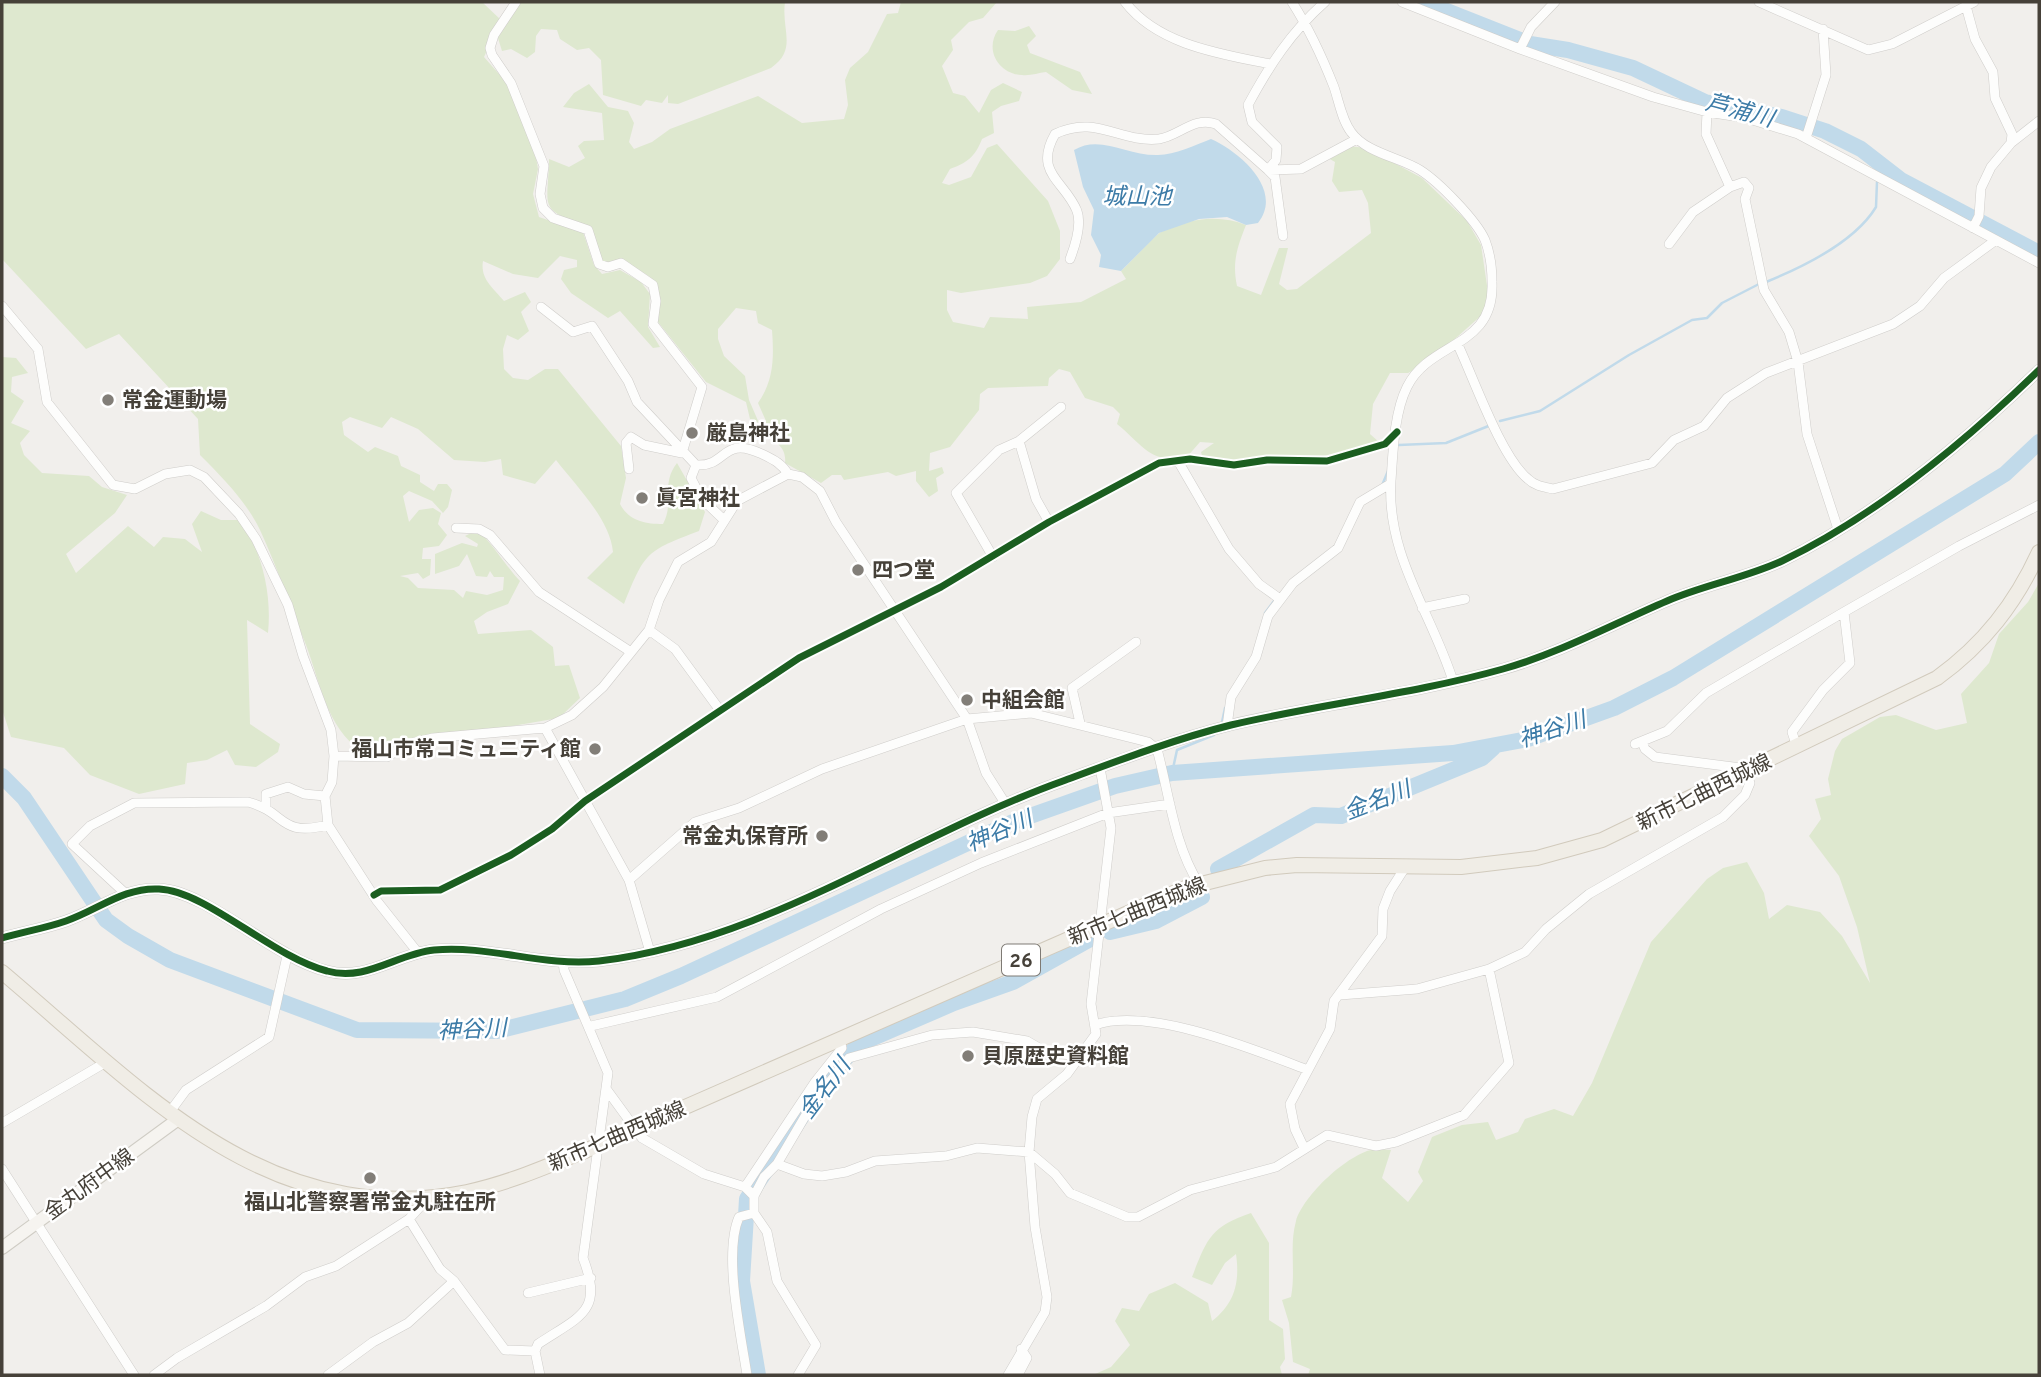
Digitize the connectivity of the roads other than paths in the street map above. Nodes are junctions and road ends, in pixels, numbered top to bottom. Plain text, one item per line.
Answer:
1 (516, 2) edge
2 (1125, 2) edge
3 (1292, 2) edge
4 (1325, 2) edge
5 (1402, 2) edge
6 (1555, 2) edge
7 (1759, 2) edge
8 (1964, 5) edge
9 (1303, 22) junction
10 (1823, 29) junction
11 (1521, 48) junction
12 (1270, 64) junction
13 (1707, 112) junction
14 (2039, 121) edge
15 (1809, 131) junction
16 (1357, 139) junction
17 (2011, 143) junction
18 (1268, 170) junction
19 (1730, 187) junction
20 (1976, 222) junction
21 (1283, 236) dead end
22 (1996, 240) junction
23 (1669, 244) dead end
24 (1070, 259) dead end
25 (2039, 263) edge
26 (2, 306) edge
27 (541, 307) dead end
28 (1458, 345) junction
29 (1798, 362) junction
30 (2039, 370) edge
31 (1061, 407) dead end
32 (1397, 432) junction
33 (1019, 441) junction
34 (682, 453) junction
35 (1178, 461) junction
36 (696, 466) junction
37 (629, 469) dead end
38 (788, 474) junction
39 (1390, 484) junction
40 (2039, 505) edge
41 (724, 520) junction
42 (1049, 522) junction
43 (456, 528) dead end
44 (1838, 529) junction
45 (2039, 552) edge
46 (993, 557) junction
47 (1280, 599) junction
48 (1465, 599) dead end
49 (1422, 608) junction
50 (896, 611) junction
51 (1844, 612) junction
52 (649, 630) junction
53 (1136, 642) dead end
54 (631, 652) junction
55 (1453, 681) junction
56 (719, 709) junction
57 (967, 719) junction
58 (1080, 723) junction
59 (1227, 726) junction
60 (545, 728) junction
61 (1797, 747) junction
62 (1158, 751) junction
63 (334, 756) junction
64 (1100, 768) junction
65 (1746, 772) junction
66 (325, 796) junction
67 (585, 801) junction
68 (1005, 803) junction
69 (1170, 804) junction
70 (266, 807) junction
71 (1108, 813) junction
72 (328, 825) junction
73 (1406, 866) junction
74 (629, 880) junction
75 (1199, 884) junction
76 (126, 894) junction
77 (374, 895) junction
78 (1102, 924) junction
79 (2, 938) edge
80 (650, 951) junction
81 (419, 954) junction
82 (287, 957) junction
83 (563, 961) junction
84 (1489, 969) junction
85 (2, 972) edge
86 (1340, 995) junction
87 (1096, 1025) junction
88 (591, 1026) junction
89 (840, 1040) junction
90 (1080, 1056) junction
91 (108, 1061) junction
92 (1308, 1070) junction
93 (607, 1090) junction
94 (173, 1116) junction
95 (2, 1123) edge
96 (636, 1128) junction
97 (598, 1145) junction
98 (1304, 1148) junction
99 (1029, 1152) junction
100 (777, 1164) junction
101 (2, 1169) edge
102 (745, 1187) junction
103 (754, 1196) junction
104 (428, 1198) junction
105 (754, 1213) junction
106 (409, 1219) junction
107 (37, 1221) junction
108 (2, 1248) edge
109 (591, 1278) junction
110 (454, 1281) junction
111 (528, 1293) dead end
112 (1021, 1349) junction
113 (535, 1351) junction
114 (134, 1375) edge
115 (154, 1375) edge
116 (328, 1375) edge
117 (540, 1375) edge
118 (747, 1375) edge
119 (798, 1375) edge
120 (1009, 1375) edge
121 (1018, 1375) edge

1 - 34 street
2 - 12 street
3 - 9 street
4 - 9 street
5 - 11 street
6 - 11 street
7 - 10 street
8 - 10 street
8 - 17 street
9 - 12 street
9 - 16 street
10 - 15 street
11 - 13 street
12 - 18 street
13 - 15 street
13 - 19 street
14 - 17 street
15 - 20 street
16 - 18 street
16 - 28 street
17 - 20 street
18 - 21 street
18 - 24 street
19 - 23 street
19 - 29 street
20 - 22 street
22 - 25 street
22 - 29 street
26 - 63 street
27 - 34 street
28 - 29 street
28 - 32 street
29 - 44 street
30 - 44 street
31 - 33 street
32 - 35 street
32 - 39 street
33 - 42 street
33 - 46 street
34 - 36 street
34 - 37 street
35 - 42 street
35 - 47 street
36 - 38 street
36 - 41 street
38 - 41 street
38 - 50 street
39 - 47 street
39 - 49 street
40 - 51 street
41 - 52 street
42 - 46 street
43 - 54 street
44 - 55 street
45 - 61 main road, 新市七曲西城線 / 26
46 - 50 street
47 - 59 street
48 - 49 street
49 - 55 street
50 - 56 street
50 - 57 street
51 - 61 street
51 - 65 street
52 - 54 street
52 - 56 street
53 - 58 street
54 - 60 street
55 - 59 street
56 - 67 street
57 - 58 street
57 - 68 street
57 - 74 street
58 - 62 street
59 - 62 street
60 - 63 street
60 - 67 street
61 - 65 main road, 新市七曲西城線 / 26
62 - 64 street
62 - 69 street
63 - 66 street
64 - 68 street
64 - 71 street
65 - 73 main road, 新市七曲西城線 / 26
65 - 84 street
66 - 70 street
66 - 72 street
67 - 74 street
67 - 77 street
68 - 80 street
69 - 71 street
69 - 75 street
70 - 72 street
70 - 76 street
71 - 78 street
71 - 88 street
72 - 77 street
73 - 75 main road, 新市七曲西城線 / 26
73 - 86 street
74 - 80 street
75 - 78 main road, 新市七曲西城線 / 26
76 - 79 street
76 - 82 street
77 - 81 street
78 - 87 street
78 - 89 main road, 新市七曲西城線 / 26
80 - 83 street
81 - 82 street
81 - 83 street
82 - 94 street
83 - 88 street
84 - 86 street
84 - 98 street
85 - 91 main road, 新市七曲西城線 / 26
86 - 92 street
87 - 90 street
87 - 92 street
88 - 93 street
89 - 96 main road, 新市七曲西城線 / 26
89 - 102 street
90 - 99 street
90 - 100 street
91 - 94 main road, 新市七曲西城線 / 26
91 - 95 street
92 - 98 street
93 - 96 street
93 - 97 street
94 - 104 main road, 新市七曲西城線 / 26
94 - 107 main road, 金丸府中線
96 - 97 main road, 新市七曲西城線 / 26
96 - 102 street
97 - 104 main road, 新市七曲西城線 / 26
97 - 109 street
98 - 99 street
99 - 100 street
99 - 112 street
100 - 103 street
101 - 107 street
102 - 103 street
103 - 105 street
104 - 106 street
105 - 118 street
105 - 119 street
106 - 110 street
106 - 115 street
107 - 108 main road, 金丸府中線
107 - 114 street
109 - 111 street
109 - 113 street
110 - 113 street
110 - 116 street
112 - 120 street
112 - 121 street
113 - 117 street

